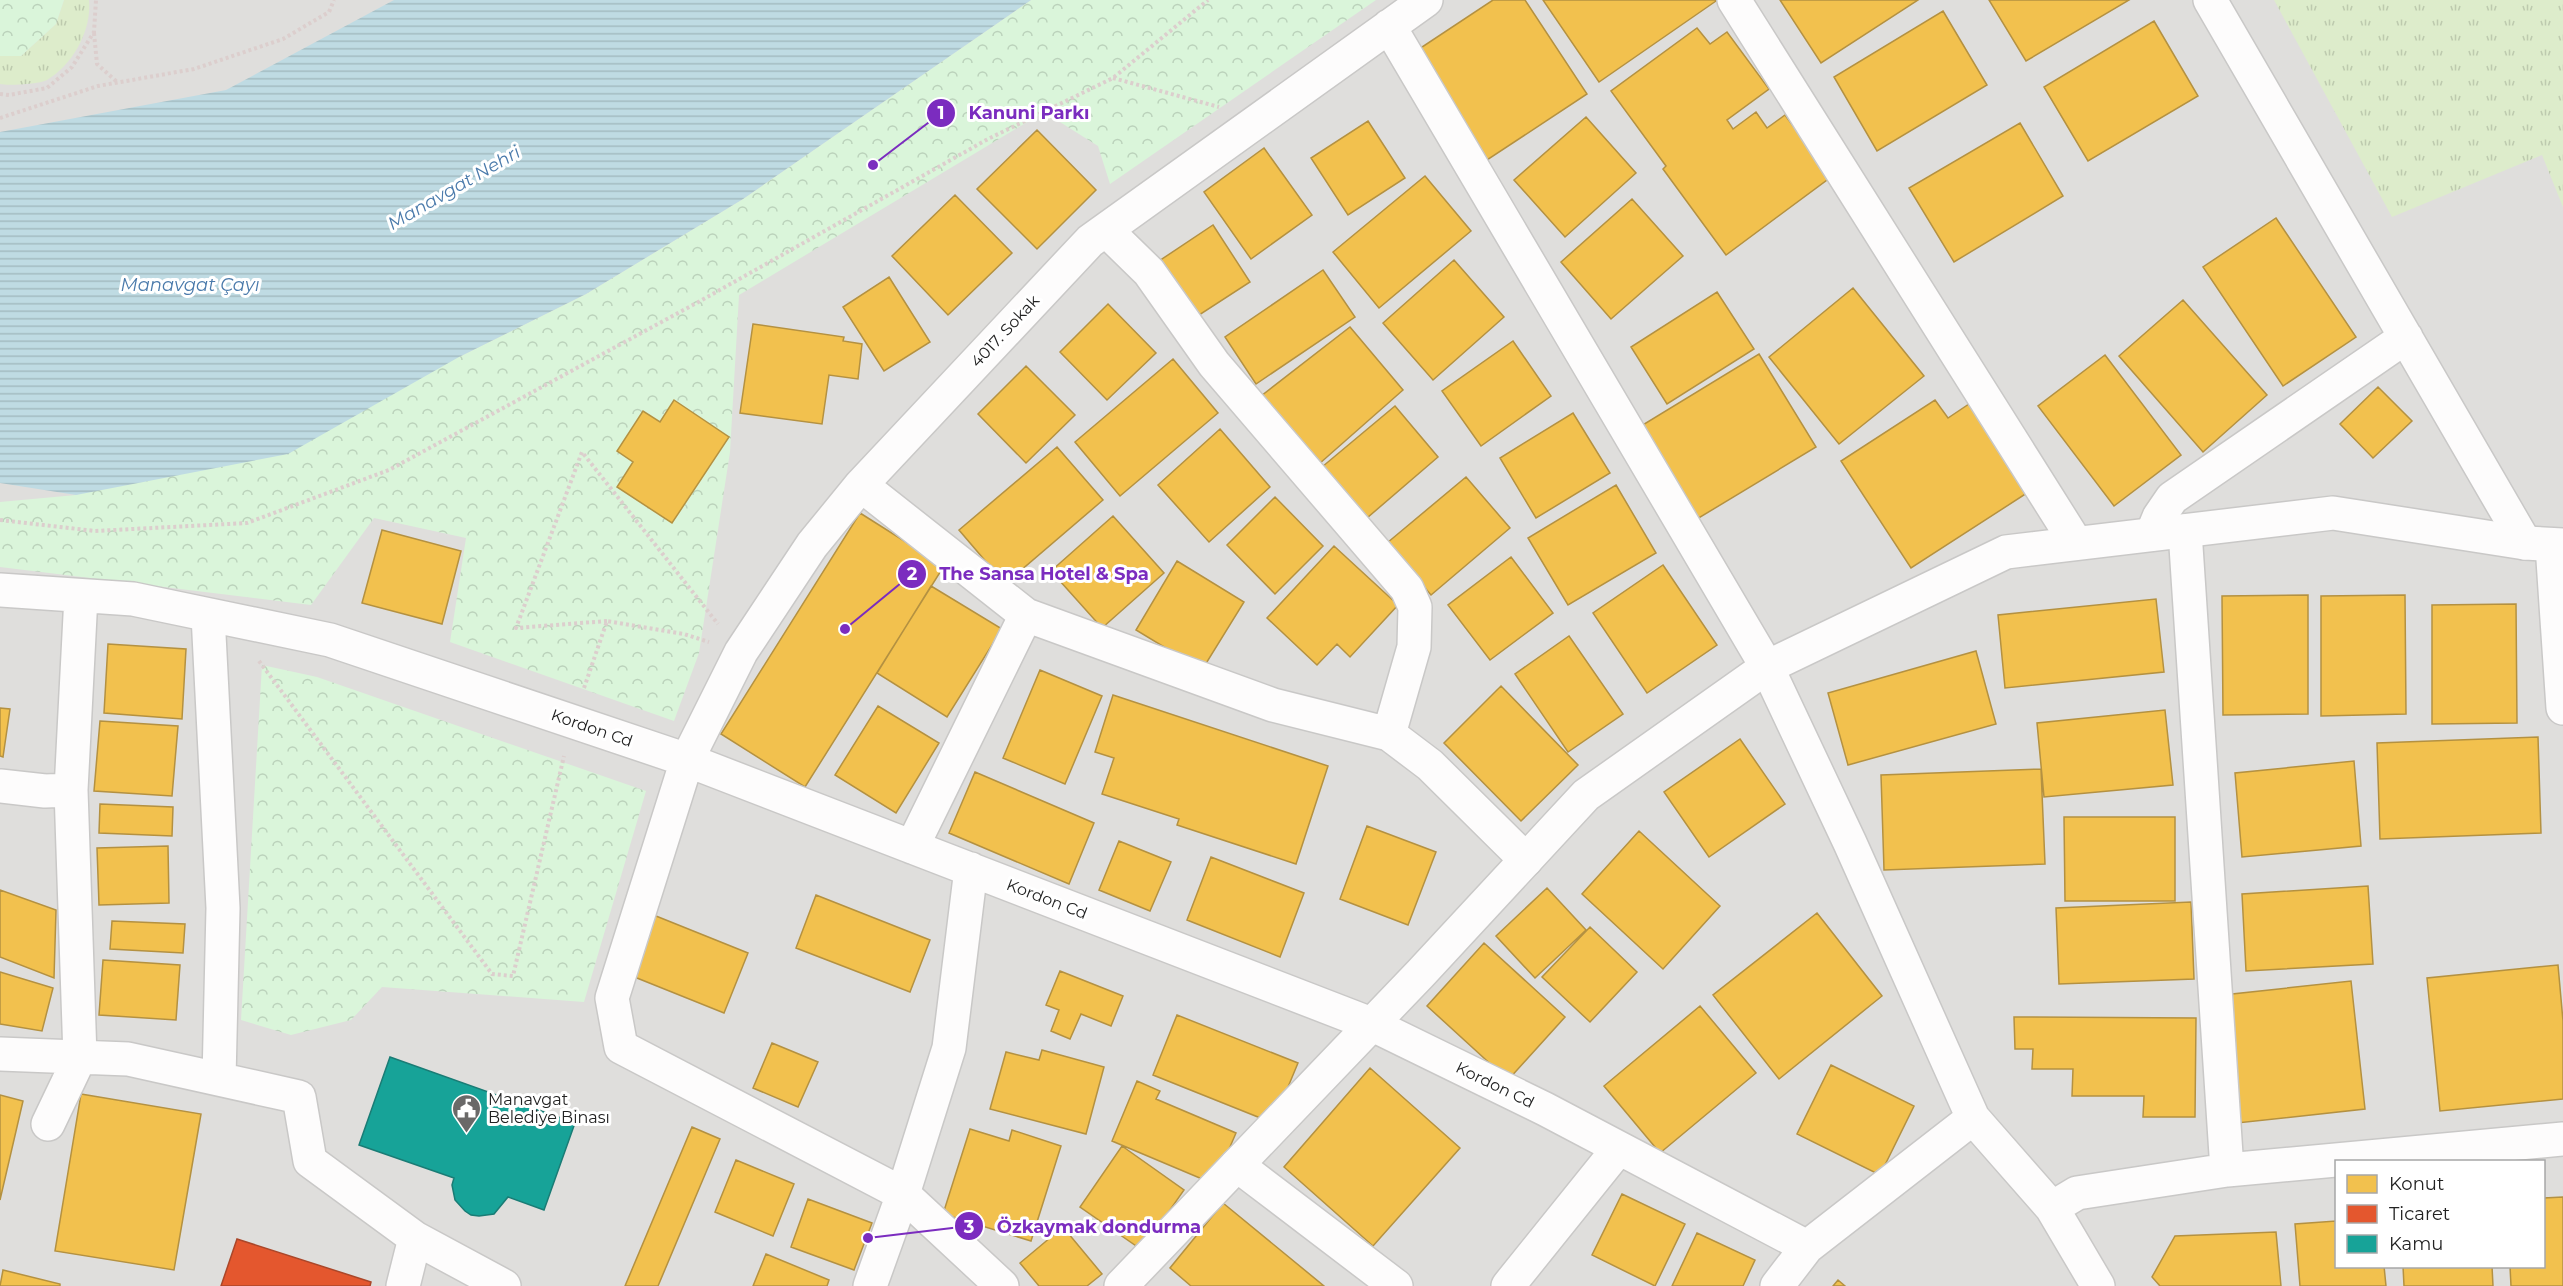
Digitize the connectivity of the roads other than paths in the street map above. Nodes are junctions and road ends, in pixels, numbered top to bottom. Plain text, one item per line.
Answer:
1 (1426, 0) edge
2 (1734, 0) edge
3 (2210, 0) edge
4 (1389, 26) junction
5 (1106, 230) junction
6 (2406, 337) junction
7 (861, 485) junction
8 (2185, 531) junction
9 (2152, 534) junction
10 (2076, 543) junction
11 (2547, 544) edge
12 (0, 590) edge
13 (81, 596) junction
14 (1026, 615) junction
15 (218, 617) junction
16 (1767, 668) junction
17 (2563, 708) edge
18 (1389, 735) junction
19 (687, 760) junction
20 (0, 786) edge
21 (71, 790) junction
22 (912, 847) junction
23 (1526, 860) junction
24 (970, 869) junction
25 (1371, 1024) junction
26 (0, 1054) edge
27 (80, 1057) junction
28 (219, 1079) junction
29 (1973, 1118) junction
30 (48, 1124) dead end
31 (2563, 1138) edge
32 (1619, 1148) junction
33 (1237, 1165) junction
34 (2227, 1170) junction
35 (903, 1194) junction
36 (2052, 1208) junction
37 (415, 1238) junction
38 (1807, 1247) junction
39 (403, 1286) edge
40 (504, 1286) edge
41 (870, 1286) edge
42 (1002, 1286) edge
43 (1121, 1286) edge
44 (1396, 1286) edge
45 (1508, 1286) edge
46 (1777, 1286) edge
47 (2098, 1286) edge

1 - 4 street, 4017. Sokak
2 - 10 street
3 - 6 street
4 - 5 street, 4017. Sokak
4 - 16 street
5 - 7 street, 4017. Sokak
5 - 18 street
6 - 9 street
6 - 11 street
7 - 14 street
7 - 19 street, 4017. Sokak
8 - 9 street
8 - 11 street
8 - 34 street
9 - 10 street
10 - 16 street
11 - 17 street
12 - 13 street, Kordon Cd
13 - 15 street, Kordon Cd
13 - 21 street
14 - 18 street
14 - 22 street
15 - 19 street, Kordon Cd
15 - 28 street
16 - 23 street
16 - 29 street
18 - 23 street
19 - 22 street, Kordon Cd
19 - 35 street, 4017. Sokak
20 - 21 street
21 - 27 street
22 - 24 street, Kordon Cd
23 - 25 street
24 - 25 street, Kordon Cd
24 - 35 street
25 - 32 street, Kordon Cd
25 - 33 street
26 - 27 street
27 - 28 street
27 - 30 street
28 - 37 street
29 - 36 street
29 - 38 street
31 - 34 street
32 - 38 street, Kordon Cd
32 - 45 street
33 - 43 street
33 - 44 street
34 - 36 street
35 - 41 street
35 - 42 street
36 - 47 street
37 - 39 street
37 - 40 street
38 - 46 street

